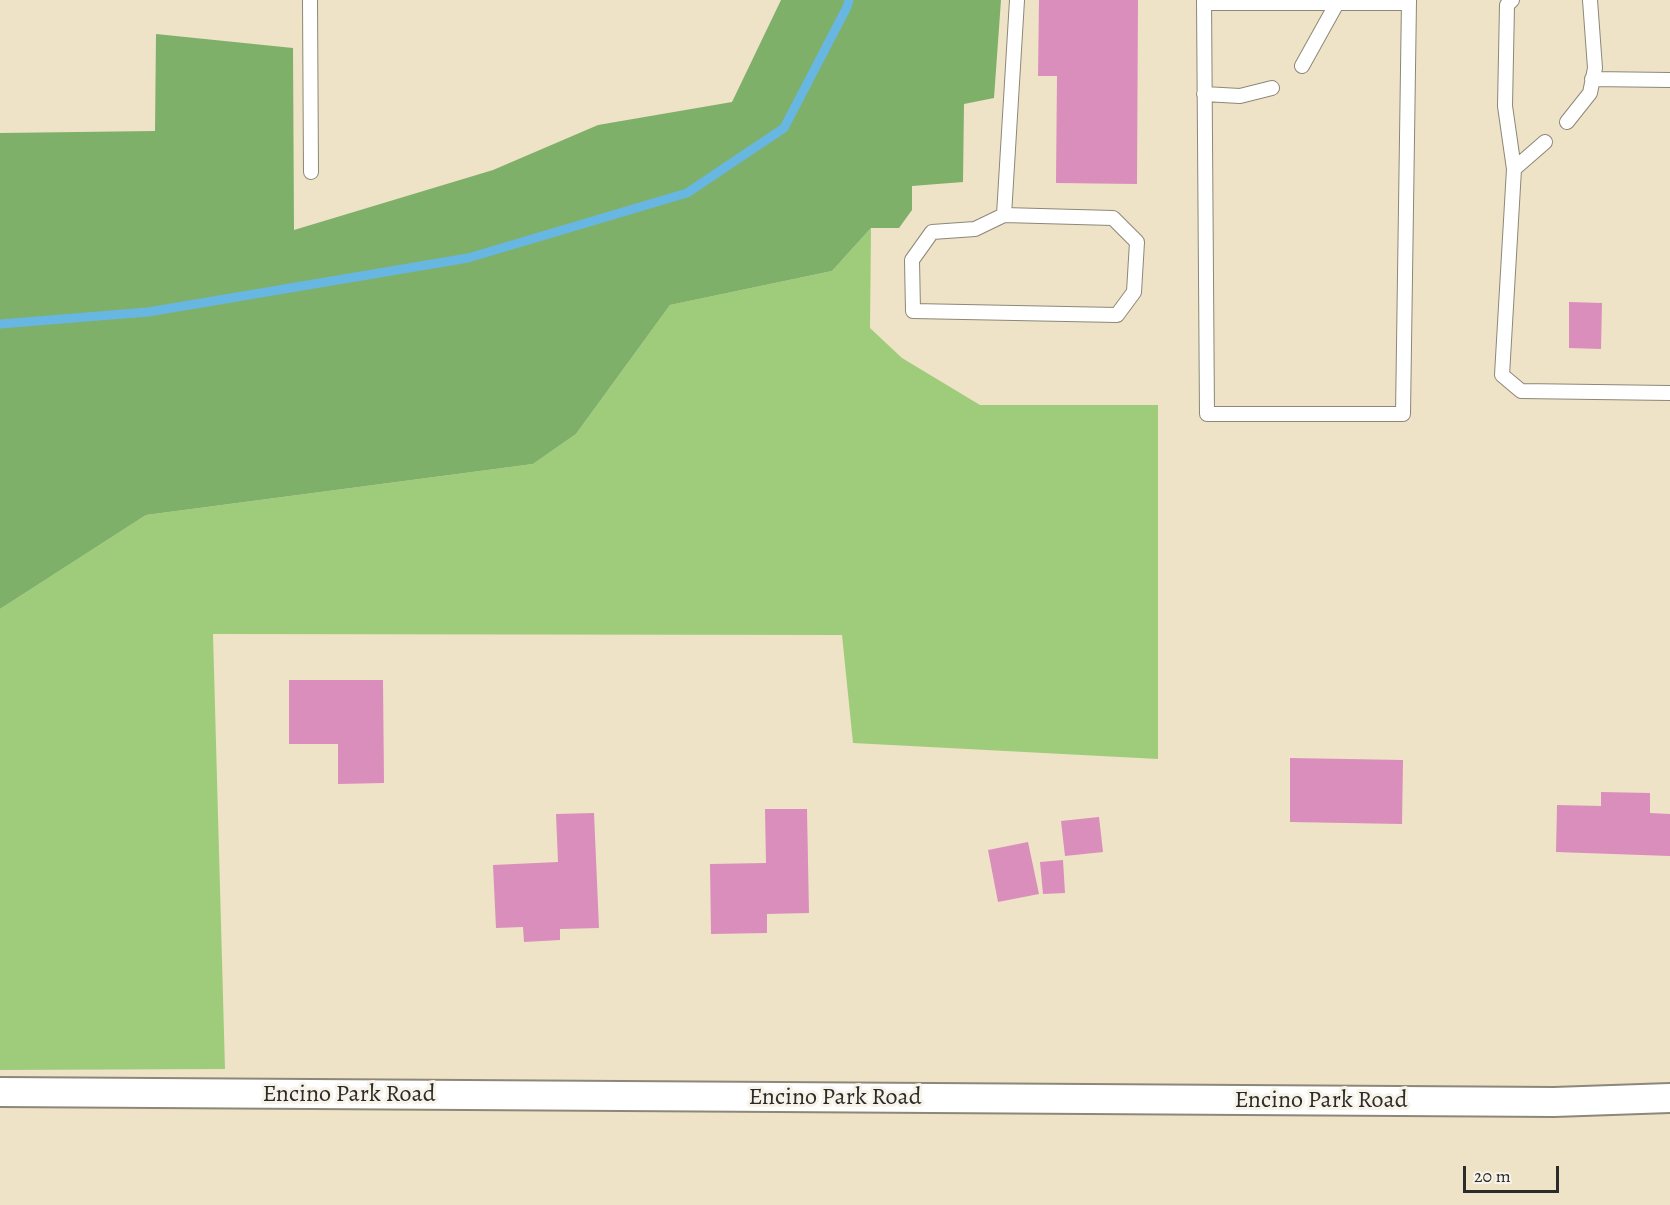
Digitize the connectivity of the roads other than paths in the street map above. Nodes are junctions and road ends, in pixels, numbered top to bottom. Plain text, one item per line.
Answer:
1 (310, 0) edge
2 (1017, 0) edge
3 (1512, 0) edge
4 (1590, 0) edge
5 (1204, 2) edge
6 (1409, 2) edge
7 (1337, 3) junction
8 (1302, 66) dead end
9 (1592, 79) junction
10 (1670, 80) edge
11 (1272, 88) dead end
12 (1204, 94) junction
13 (1567, 122) dead end
14 (1545, 142) dead end
15 (1514, 169) junction
16 (311, 172) dead end
17 (1004, 215) junction
18 (1670, 393) edge
19 (0, 1092) edge
20 (1670, 1098) edge

1 - 16 lane
2 - 17 lane
3 - 15 lane
4 - 9 lane
5 - 7 lane
5 - 12 lane
6 - 7 lane
6 - 12 lane
7 - 8 lane
9 - 10 lane
9 - 13 lane
11 - 12 lane
14 - 15 lane
15 - 18 lane
17 - 17 lane
19 - 20 street, Encino Park Road

